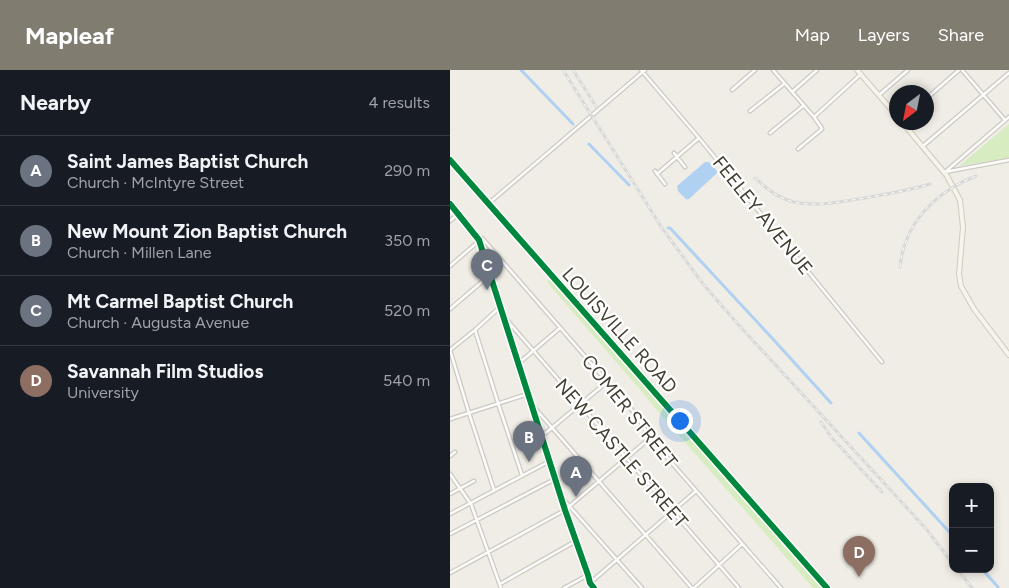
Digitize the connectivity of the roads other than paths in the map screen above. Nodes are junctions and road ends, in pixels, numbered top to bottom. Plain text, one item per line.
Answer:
1 (755, 70) edge
2 (773, 70) edge
3 (817, 70) edge
4 (857, 70) edge
5 (908, 70) edge
6 (961, 70) edge
7 (643, 71) edge
8 (1009, 73) edge
9 (861, 74) junction
10 (784, 84) junction
11 (732, 90) dead end
12 (792, 92) junction
13 (934, 92) edge
14 (984, 94) junction
15 (879, 95) junction
16 (803, 106) junction
17 (889, 107) edge
18 (750, 111) dead end
19 (1009, 116) edge
20 (814, 117) junction
21 (1005, 120) junction
22 (908, 130) edge
23 (770, 133) dead end
24 (699, 138) junction
25 (922, 148) junction
26 (798, 149) dead end
27 (674, 153) dead end
28 (677, 157) junction
29 (450, 160) edge
30 (1009, 160) edge
31 (685, 167) dead end
32 (944, 173) junction
33 (665, 184) dead end
34 (450, 204) edge
35 (488, 204) junction
36 (458, 214) junction
37 (450, 221) edge
38 (478, 239) junction
39 (450, 266) edge
40 (490, 275) junction
41 (501, 307) junction
42 (450, 309) edge
43 (505, 318) junction
44 (560, 328) junction
45 (475, 330) junction
46 (450, 350) edge
47 (533, 350) junction
48 (1009, 355) edge
49 (882, 362) dead end
50 (519, 363) junction
51 (607, 382) junction
52 (528, 394) junction
53 (498, 403) junction
54 (580, 404) junction
55 (533, 406) junction
56 (468, 413) junction
57 (450, 419) edge
58 (552, 428) junction
59 (542, 436) junction
60 (650, 438) junction
61 (455, 452) dead end
62 (450, 456) edge
63 (626, 458) junction
64 (550, 461) junction
65 (450, 474) edge
66 (522, 475) junction
67 (556, 479) junction
68 (474, 481) dead end
69 (598, 482) junction
70 (460, 488) junction
71 (494, 490) junction
72 (696, 491) junction
73 (450, 494) edge
74 (562, 498) junction
75 (471, 504) junction
76 (570, 506) junction
77 (565, 510) junction
78 (673, 511) junction
79 (450, 514) edge
80 (477, 520) junction
81 (450, 534) edge
82 (645, 536) junction
83 (576, 542) junction
84 (742, 544) junction
85 (488, 552) junction
86 (617, 560) junction
87 (719, 565) junction
88 (450, 573) edge
89 (588, 575) junction
90 (590, 583) junction
91 (500, 586) edge
92 (564, 588) edge
93 (594, 588) edge
94 (642, 588) edge
95 (693, 588) edge
96 (739, 588) edge
97 (781, 588) edge
98 (827, 588) edge

1 - 11 street
2 - 10 street
3 - 12 street
4 - 9 main road
5 - 15 street
6 - 13 street
6 - 14 street
7 - 24 street, FEELEY AVENUE
7 - 35 street
8 - 14 street
9 - 15 main road
9 - 20 street
10 - 12 street
10 - 18 street
12 - 16 street
14 - 21 street
14 - 25 street
15 - 17 main road
16 - 20 street
16 - 23 street
19 - 21 street
20 - 26 street
21 - 32 street
22 - 25 main road
24 - 28 street
24 - 49 street, FEELEY AVENUE
25 - 32 main road
27 - 28 street
28 - 31 street
28 - 33 street
29 - 35 main road, LOUISVILLE ROAD
30 - 32 street
32 - 48 main road
34 - 36 main road
35 - 98 main road, LOUISVILLE ROAD
36 - 37 street
36 - 38 main road
38 - 39 street
38 - 40 main road
38 - 44 street, COMER STREET
40 - 41 main road
40 - 42 street
41 - 43 main road
41 - 45 street
43 - 47 street, NEW CASTLE STREET
43 - 50 main road
44 - 47 street
44 - 51 street, COMER STREET
45 - 46 street
45 - 53 street
46 - 56 street
47 - 50 street
47 - 54 street, NEW CASTLE STREET
50 - 52 main road
51 - 54 street
51 - 60 street, COMER STREET
52 - 53 street
52 - 55 main road
53 - 56 street
53 - 66 street
54 - 58 street
54 - 63 street, NEW CASTLE STREET
55 - 58 street
55 - 59 main road
56 - 57 street
56 - 71 street
58 - 59 street
58 - 69 street
59 - 64 main road
60 - 63 street
60 - 72 street, COMER STREET
61 - 62 street
63 - 69 street
63 - 78 street, NEW CASTLE STREET
64 - 66 street
64 - 67 main road
65 - 70 street
66 - 71 street
67 - 74 main road
67 - 80 street
68 - 70 street
69 - 76 street
69 - 82 street
70 - 73 street
70 - 75 street
71 - 75 street
72 - 78 street
72 - 84 street, COMER STREET
74 - 76 street
74 - 77 main road
75 - 79 street
75 - 80 street
76 - 77 street
76 - 86 street
77 - 83 main road
77 - 85 street
78 - 82 street
78 - 87 street, NEW CASTLE STREET
80 - 81 street
80 - 85 street
82 - 86 street
82 - 95 street
83 - 89 main road
83 - 91 street
84 - 87 street
84 - 97 street, COMER STREET
85 - 88 street
85 - 91 street
86 - 90 street
86 - 94 street
87 - 95 street
87 - 96 street, NEW CASTLE STREET
89 - 90 main road
89 - 92 street
90 - 93 main road

